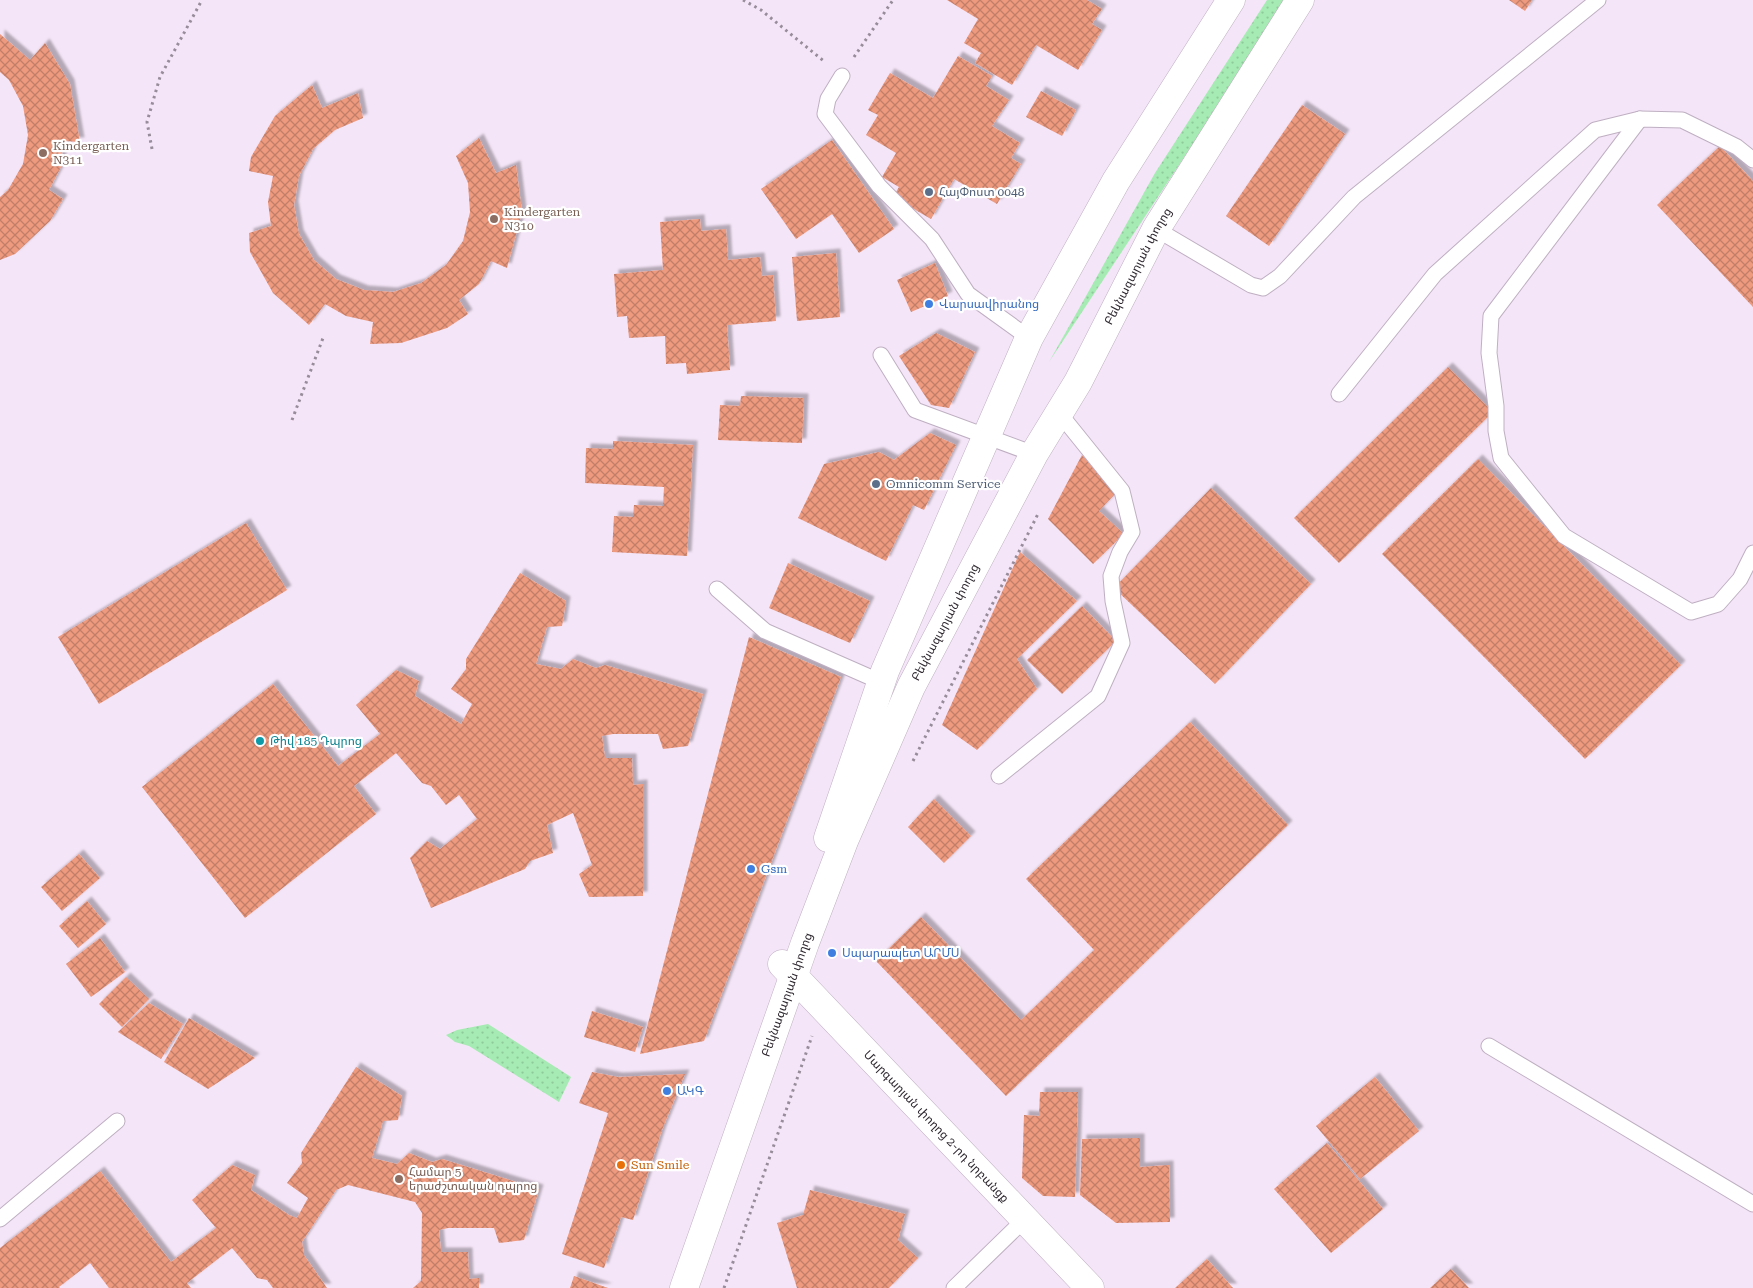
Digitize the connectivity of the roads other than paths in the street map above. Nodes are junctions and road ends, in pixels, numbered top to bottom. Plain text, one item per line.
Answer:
1 (1231, 0) edge
2 (1300, 0) edge
3 (1598, 0) edge
4 (842, 76) road end
5 (1640, 119) junction
6 (1753, 160) edge
7 (1156, 229) junction
8 (1029, 338) junction
9 (881, 355) dead end
10 (1339, 394) dead end
11 (1060, 414) junction
12 (988, 436) junction
13 (1034, 454) junction
14 (1753, 552) edge
15 (717, 589) dead end
16 (881, 682) junction
17 (999, 776) dead end
18 (788, 970) junction
19 (1489, 1046) dead end
20 (117, 1121) dead end
21 (1753, 1204) edge
22 (1024, 1218) junction
23 (0, 1219) edge
24 (671, 1288) edge
25 (684, 1288) edge
26 (954, 1288) edge
27 (1090, 1288) edge

1 - 8 street, Բեկնազարյան փողոց
2 - 7 street, Բեկնազարյան փողոց
3 - 7 lane
4 - 8 lane
5 - 6 lane
5 - 10 lane
5 - 14 lane
7 - 11 street, Բեկնազարյան փողոց
8 - 12 street, Բեկնազարյան փողոց
9 - 12 lane
11 - 13 street, Բեկնազարյան փողոց
11 - 17 lane
12 - 13 lane
12 - 16 street, Բեկնազարյան փողոց
13 - 18 street, Բեկնազարյան փողոց
15 - 16 lane
16 - 18 street, Բեկնազարյան փողոց
18 - 22 street, Մարգարյան փողոց 2-րդ նրբանցք
18 - 24 street, Բեկնազարյան փողոց
18 - 25 street, Բեկնազարյան փողոց
19 - 21 lane
20 - 23 lane
22 - 26 lane
22 - 27 street, Մարգարյան փողոց 2-րդ նրբանցք

